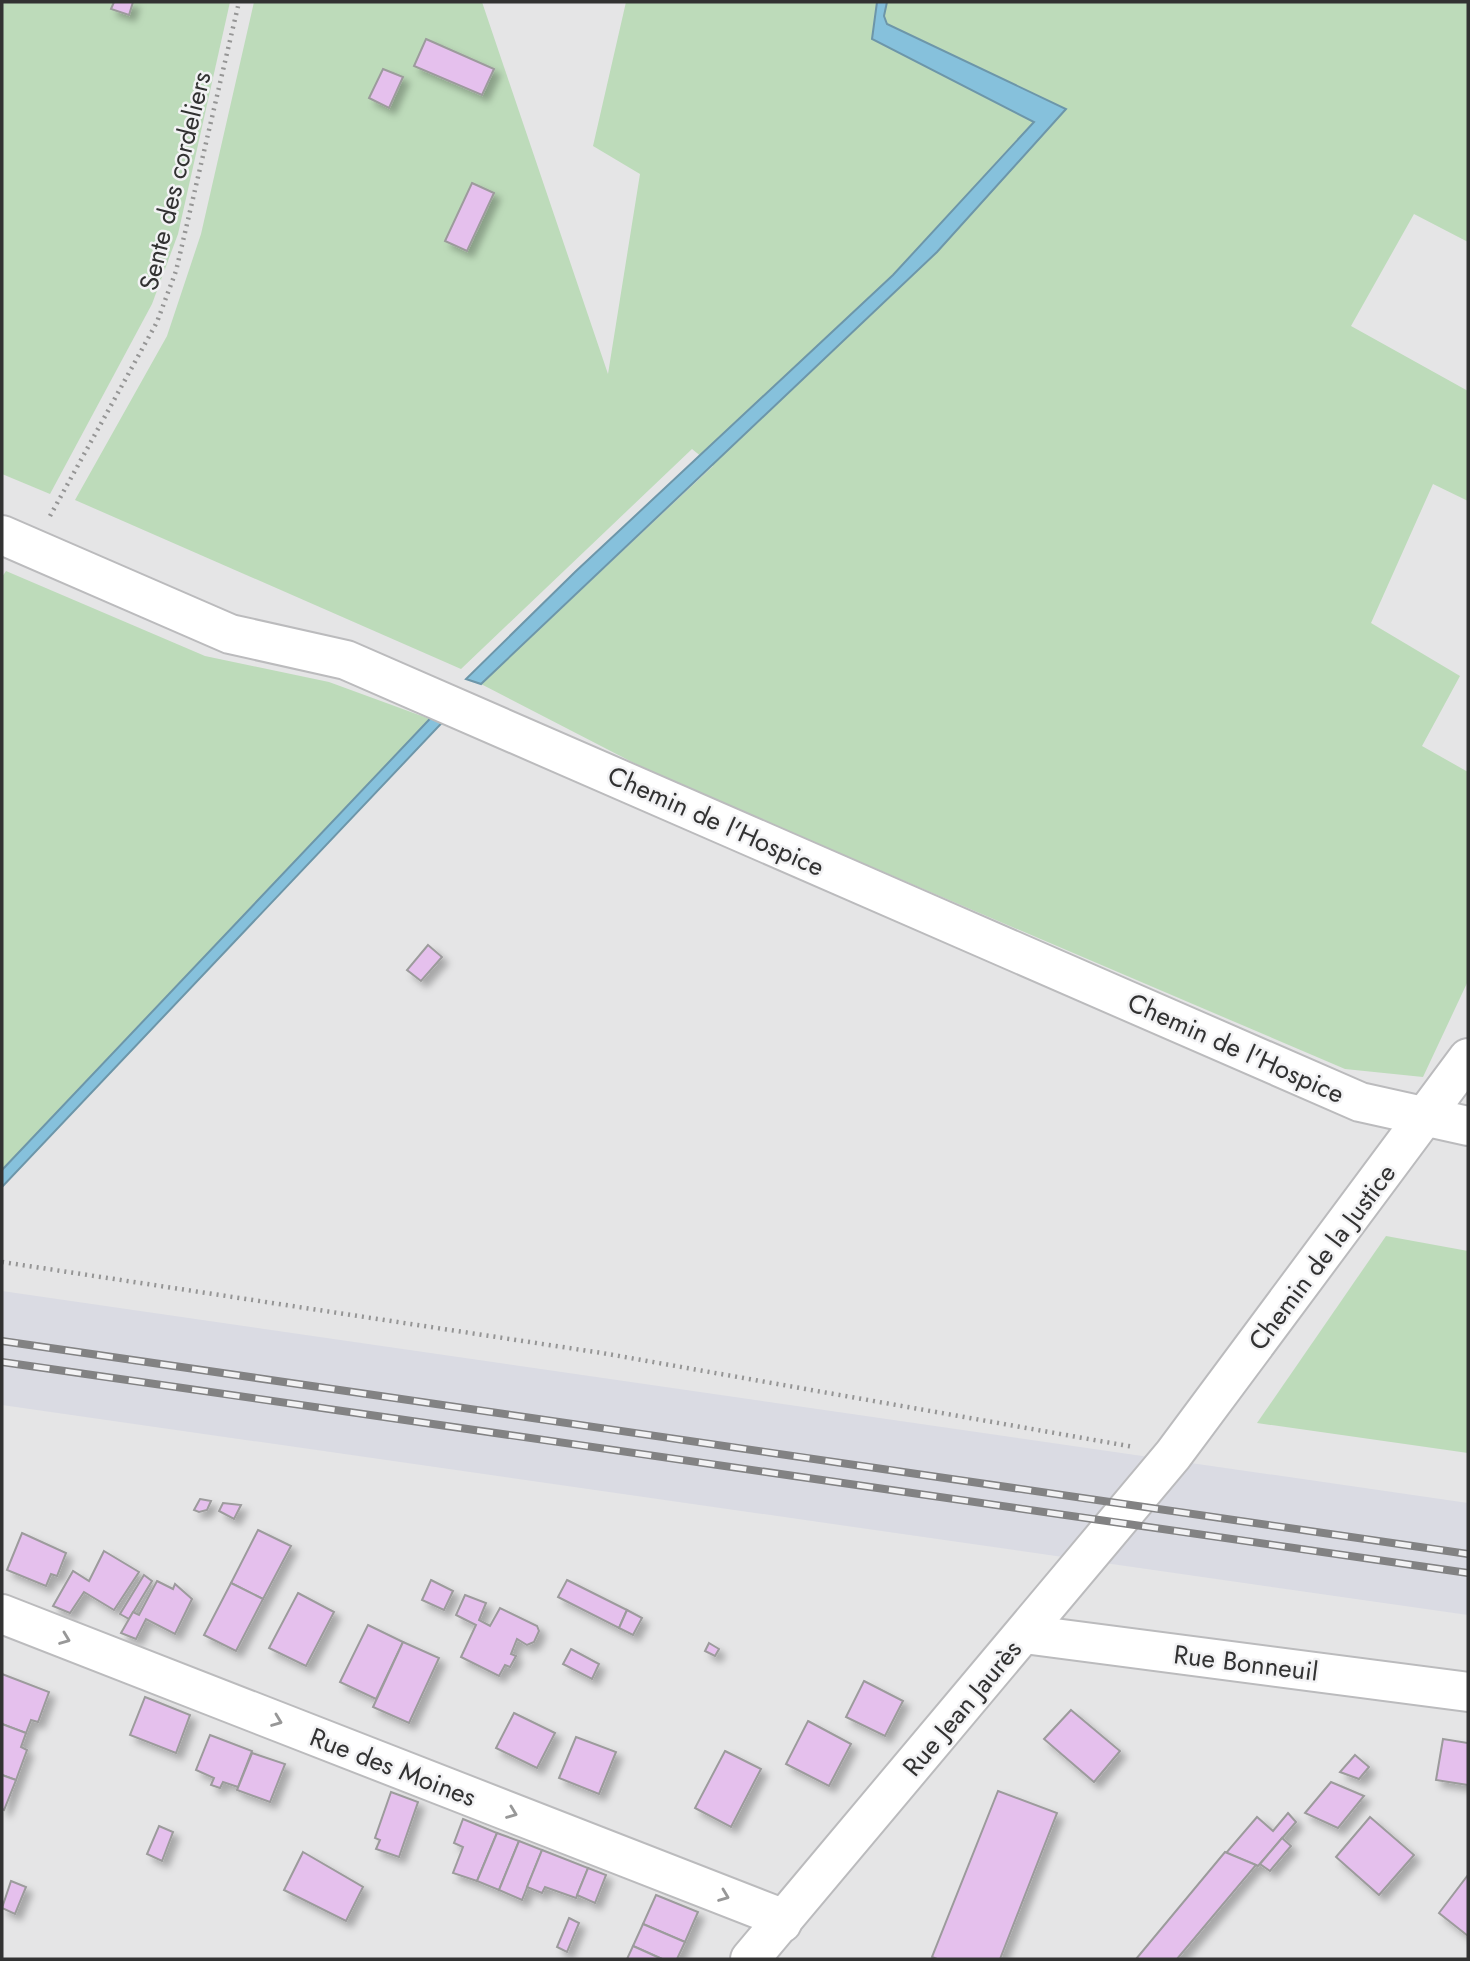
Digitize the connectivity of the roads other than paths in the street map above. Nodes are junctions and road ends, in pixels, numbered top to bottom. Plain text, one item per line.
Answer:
1 (17, 542) edge
2 (1468, 1058) edge
3 (1426, 1119) junction
4 (1468, 1126) edge
5 (1173, 1455) joint
6 (2, 1615) edge
7 (1024, 1634) junction
8 (1468, 1692) edge
9 (782, 1923) junction
10 (750, 1959) edge

1 - 3 street, Chemin de l'Hospice
2 - 3 street, Chemin de la Justice
3 - 4 street, Chemin de l'Hospice
3 - 5 street, Chemin de la Justice
5 - 7 street, Rue Jean Jaurès
6 -> 9 street, Rue des Moines
7 - 8 street, Rue Bonneuil
7 - 9 street, Rue Jean Jaurès
9 - 10 street, Rue Jean Jaurès

